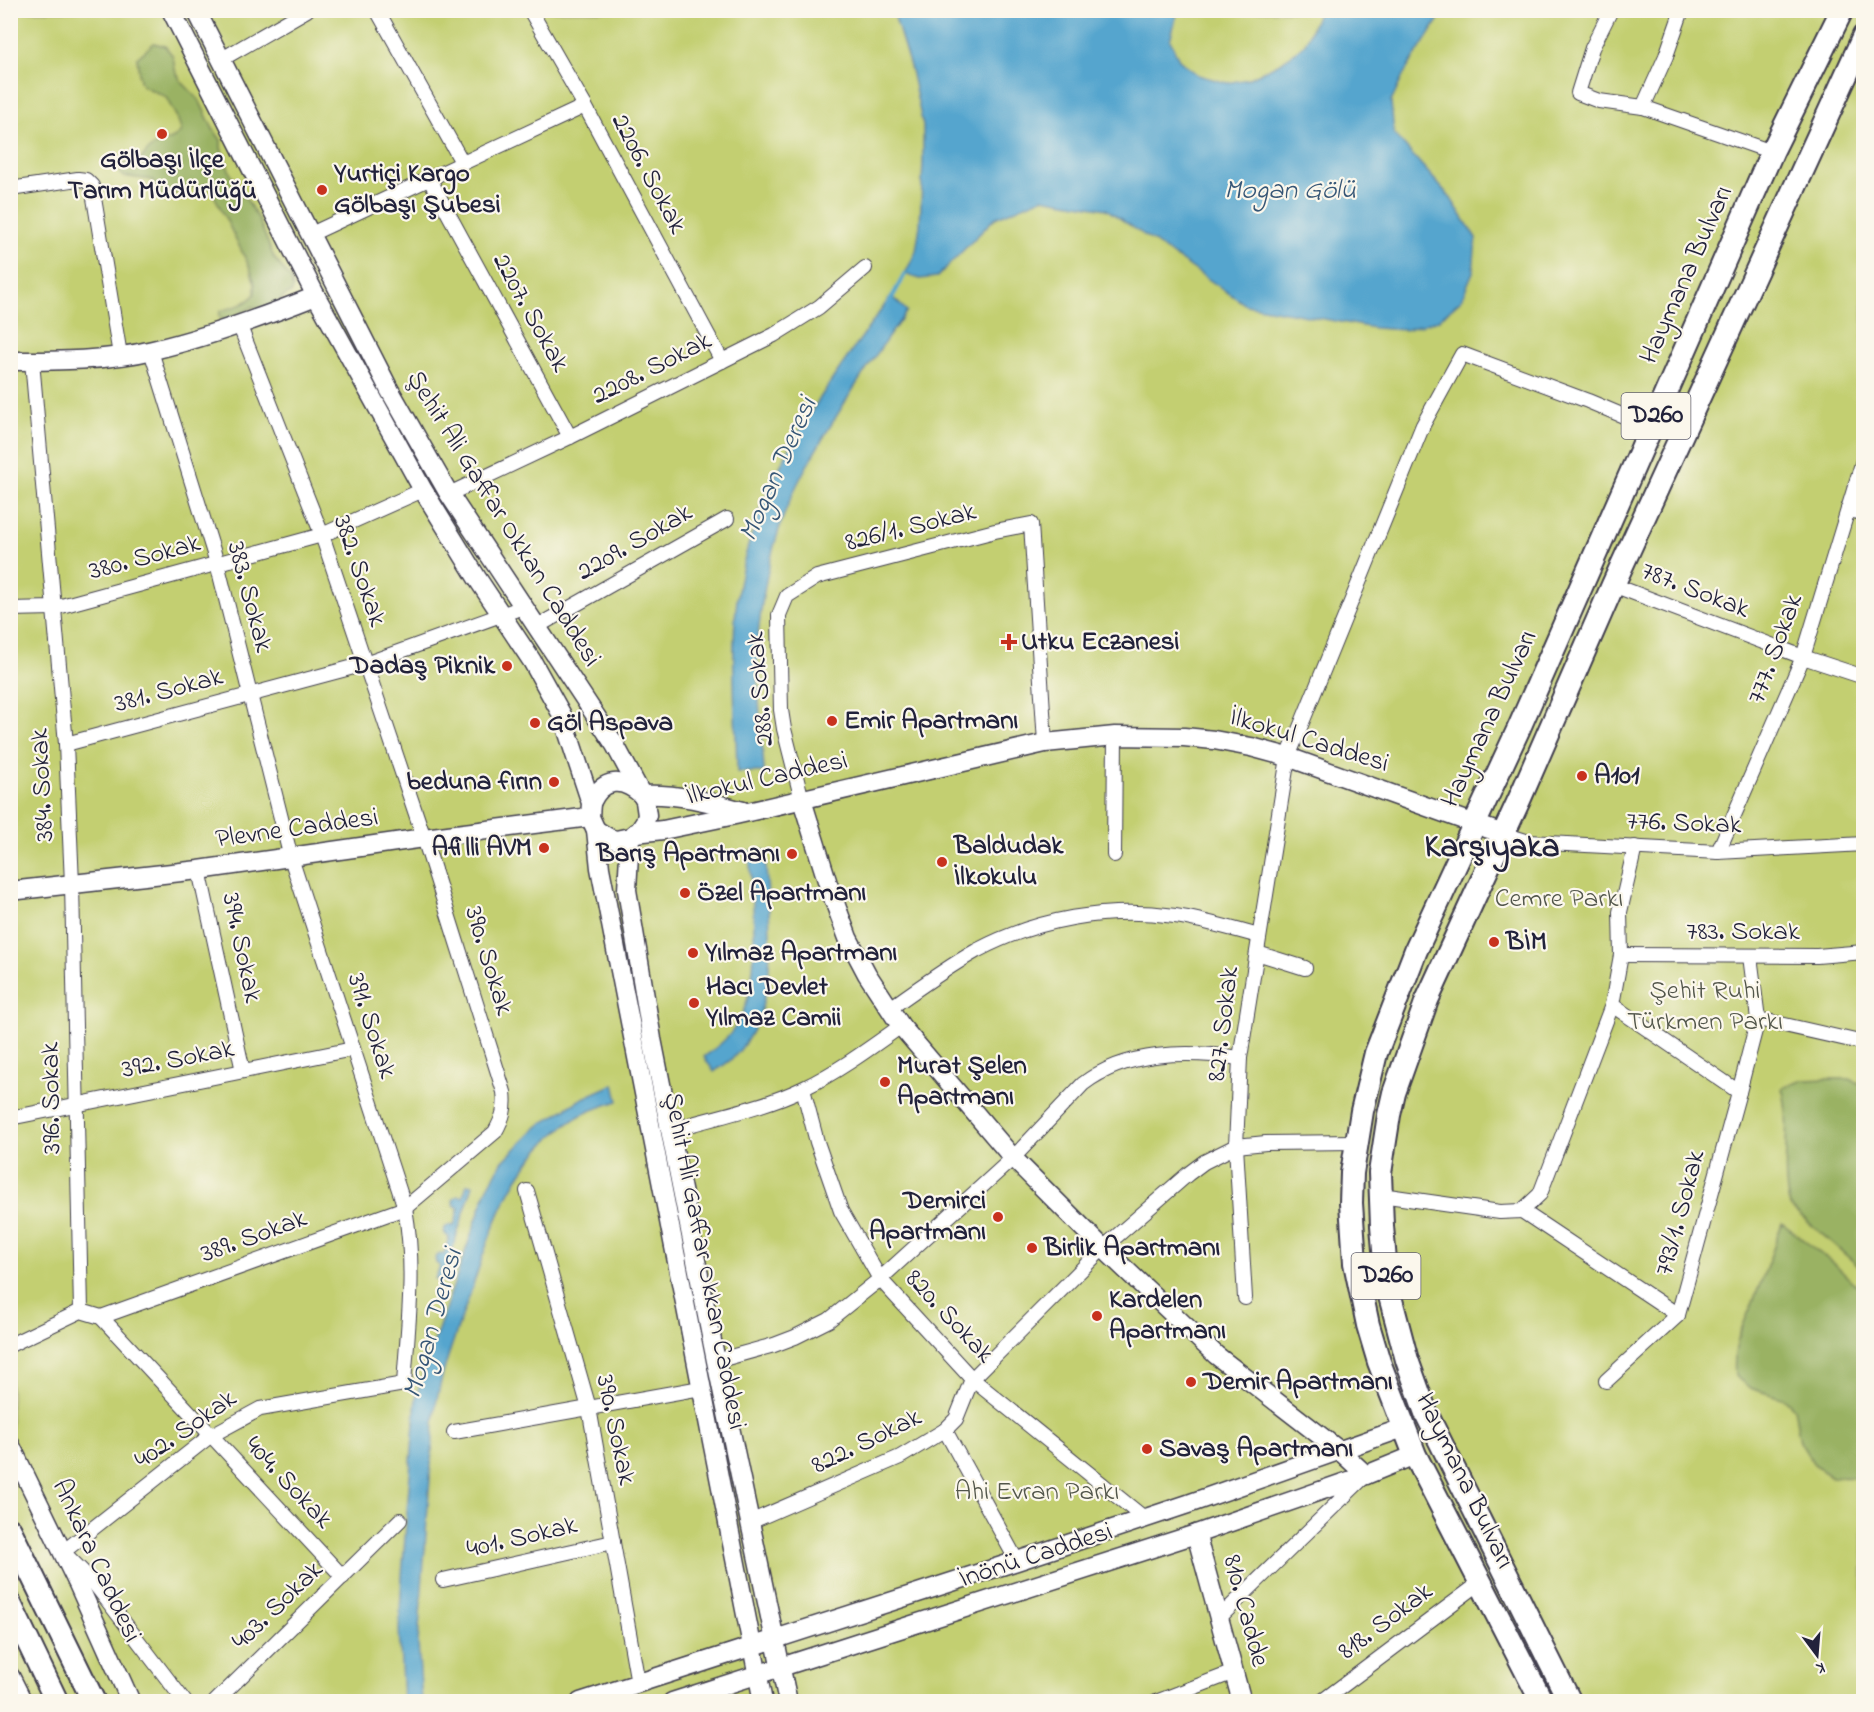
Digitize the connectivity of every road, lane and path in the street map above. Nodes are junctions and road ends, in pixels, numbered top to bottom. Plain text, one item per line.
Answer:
1 (171, 10) edge
2 (196, 10) edge
3 (307, 10) edge
4 (377, 10) edge
5 (530, 10) edge
6 (1611, 10) edge
7 (1682, 10) edge
8 (1842, 10) edge
9 (1863, 36) edge
10 (222, 58) junction
11 (585, 106) junction
12 (1643, 107) junction
13 (1772, 152) junction
14 (462, 162) junction
15 (430, 180) junction
16 (10, 189) edge
17 (311, 234) junction
18 (865, 268) dead end
19 (316, 296) junction
20 (239, 324) junction
21 (151, 351) junction
22 (120, 355) junction
23 (10, 361) edge
24 (32, 361) junction
25 (722, 361) junction
26 (1650, 428) junction
27 (570, 437) junction
28 (1863, 458) edge
29 (423, 490) junction
30 (449, 494) junction
31 (1848, 509) junction
32 (1863, 514) edge
33 (727, 519) dead end
34 (322, 535) junction
35 (217, 563) junction
36 (806, 585) joint
37 (1613, 585) junction
38 (523, 607) junction
39 (54, 608) junction
40 (10, 609) edge
41 (501, 615) junction
42 (536, 627) junction
43 (1803, 657) junction
44 (365, 664) junction
45 (1863, 677) edge
46 (249, 694) junction
47 (1115, 736) junction
48 (1045, 743) junction
49 (66, 744) junction
50 (1288, 758) junction
51 (642, 795) junction
52 (802, 800) junction
53 (747, 812) junction
54 (592, 816) junction
55 (1473, 823) junction
56 (1503, 834) junction
57 (633, 835) junction
58 (424, 838) junction
59 (1863, 844) edge
60 (1635, 847) junction
61 (1718, 852) junction
62 (1114, 855) dead end
63 (291, 858) junction
64 (199, 870) junction
65 (72, 885) junction
66 (10, 891) edge
67 (1260, 936) junction
68 (1863, 950) edge
69 (1257, 953) junction
70 (1621, 955) junction
71 (1750, 956) junction
72 (1305, 968) dead end
73 (1612, 1005) junction
74 (889, 1009) junction
75 (1758, 1019) junction
76 (901, 1026) junction
77 (1863, 1043) edge
78 (353, 1049) junction
79 (1240, 1058) junction
80 (243, 1071) junction
81 (803, 1089) junction
82 (1739, 1092) junction
83 (77, 1105) junction
84 (11, 1118) edge
85 (672, 1130) junction
86 (495, 1132) joint
87 (1356, 1142) junction
88 (1236, 1146) junction
89 (1013, 1158) junction
90 (527, 1191) dead end
91 (1381, 1195) junction
92 (405, 1208) junction
93 (1522, 1211) junction
94 (1103, 1248) junction
95 (880, 1279) junction
96 (1245, 1298) dead end
97 (81, 1311) junction
98 (1678, 1315) junction
99 (101, 1317) junction
100 (409, 1326) joint
101 (10, 1345) edge
102 (716, 1361) junction
103 (972, 1379) junction
104 (1606, 1381) dead end
105 (701, 1388) junction
106 (589, 1408) junction
107 (1403, 1428) junction
108 (945, 1430) junction
109 (454, 1432) dead end
110 (210, 1436) junction
111 (10, 1444) edge
112 (1340, 1451) junction
113 (1415, 1455) junction
114 (1366, 1475) junction
115 (1144, 1518) junction
116 (400, 1520) dead end
117 (750, 1522) junction
118 (10, 1530) edge
119 (1196, 1534) junction
120 (613, 1542) junction
121 (63, 1552) junction
122 (1017, 1561) junction
123 (343, 1577) junction
124 (443, 1581) dead end
125 (1481, 1582) junction
126 (78, 1584) junction
127 (10, 1604) edge
128 (1219, 1618) junction
129 (774, 1637) junction
130 (752, 1645) junction
131 (780, 1666) junction
132 (1234, 1672) junction
133 (757, 1673) junction
134 (638, 1683) junction
135 (57, 1701) edge
136 (94, 1701) edge
137 (117, 1701) edge
138 (131, 1701) edge
139 (185, 1701) edge
140 (215, 1701) edge
141 (579, 1701) edge
142 (672, 1701) edge
143 (763, 1701) edge
144 (788, 1701) edge
145 (1156, 1701) edge
146 (1242, 1701) edge
147 (1321, 1701) edge
148 (1542, 1701) edge
149 (1570, 1701) edge

1 - 19 street, Şehit Ali Gaffar Okkan Caddesi
2 - 10 street, Şehit Ali Gaffar Okkan Caddesi
3 - 10 street
4 - 14 street
5 - 11 street, 2206. Sokak
6 - 12 street
7 - 12 street
8 - 13 highway, Haymana Bulvarı / D260
9 - 37 highway, Haymana Bulvarı / D260
10 - 17 street, Şehit Ali Gaffar Okkan Caddesi
11 - 14 street
11 - 25 street, 2206. Sokak
12 - 13 street
13 - 26 highway, Haymana Bulvarı / D260
14 - 15 street
15 - 17 street
15 - 27 street, 2207. Sokak
16 - 22 street
17 - 30 street, Şehit Ali Gaffar Okkan Caddesi
18 - 25 street, 2208. Sokak
19 - 20 street
19 - 29 street, Şehit Ali Gaffar Okkan Caddesi
20 - 21 street
20 - 34 street, 382. Sokak
21 - 22 street
21 - 35 street, 383. Sokak
22 - 24 street
23 - 24 street
24 - 39 street, 384. Sokak
25 - 27 street, 2208. Sokak
26 - 50 street, 827. Sokak
26 - 55 highway, Haymana Bulvarı / D260
27 - 30 street, 2208. Sokak
28 - 31 street, 777. Sokak
29 - 34 street, 380. Sokak
29 - 41 street, Şehit Ali Gaffar Okkan Caddesi
30 - 38 street, Şehit Ali Gaffar Okkan Caddesi
31 - 32 street
31 - 43 street, 777. Sokak
33 - 42 street, 2209. Sokak
34 - 35 street, 380. Sokak
34 - 44 street, 382. Sokak
35 - 39 street, 380. Sokak
35 - 46 street, 383. Sokak
36 - 48 street, 826/1. Sokak
36 - 52 street, 288. Sokak
37 - 43 street, 787. Sokak
37 - 56 highway, Haymana Bulvarı / D260
38 - 41 street, 381. Sokak
38 - 42 street, Şehit Ali Gaffar Okkan Caddesi
39 - 40 street, 380. Sokak
39 - 49 street, 384. Sokak
41 - 44 street, 381. Sokak
41 - 54 street, Şehit Ali Gaffar Okkan Caddesi
42 - 51 street, Şehit Ali Gaffar Okkan Caddesi
43 - 45 street, 787. Sokak
43 - 61 street, 777. Sokak
44 - 46 street, 381. Sokak
44 - 58 street, 382. Sokak
46 - 49 street, 381. Sokak
46 - 63 street, 383. Sokak
47 - 48 street, İlkokul Caddesi
47 - 50 street, İlkokul Caddesi
47 - 62 street
48 - 52 street, İlkokul Caddesi
49 - 65 street, 384. Sokak
50 - 55 street, İlkokul Caddesi
50 - 67 street, 827. Sokak
51 - 53 street
51 - 54 street
51 - 57 street, Şehit Ali Gaffar Okkan Caddesi
52 - 53 street, İlkokul Caddesi
52 - 74 street
53 - 57 street, İlkokul Caddesi
54 - 57 street
54 - 58 street, Plevne Caddesi
54 - 105 street, Şehit Ali Gaffar Okkan Caddesi
55 - 56 street, İlkokul Caddesi
55 - 87 highway, Haymana Bulvarı / D260
56 - 60 street, 776. Sokak
56 - 91 highway, Haymana Bulvarı / D260
57 - 85 street, Şehit Ali Gaffar Okkan Caddesi
58 - 63 street, Plevne Caddesi
58 - 86 street, 390. Sokak
59 - 61 street, 776. Sokak
60 - 61 street, 776. Sokak
60 - 70 street
63 - 64 street, Plevne Caddesi
63 - 78 street, 391. Sokak
64 - 65 street, Plevne Caddesi
64 - 80 street, 394. Sokak
65 - 66 street, Plevne Caddesi
65 - 83 street, 396. Sokak
67 - 69 street, 827. Sokak
67 - 74 street
68 - 71 street, 783. Sokak
69 - 72 street
69 - 79 street, 827. Sokak
70 - 71 street, 783. Sokak
70 - 73 street
71 - 75 street
73 - 82 street
73 - 93 street
74 - 76 street
75 - 77 street
75 - 82 street, 793/1. Sokak
76 - 81 street
76 - 89 street
78 - 80 street, 392. Sokak
78 - 92 street, 391. Sokak
79 - 88 street, 827. Sokak
79 - 89 street
80 - 83 street, 392. Sokak
81 - 85 street
81 - 95 street, 820. Sokak
82 - 98 street, 793/1. Sokak
83 - 84 street, 392. Sokak
83 - 97 street, 396. Sokak
85 - 102 street, Şehit Ali Gaffar Okkan Caddesi
86 - 92 street, 389. Sokak
87 - 88 street, 822. Sokak
87 - 107 highway, Haymana Bulvarı / D260
88 - 94 street, 822. Sokak
88 - 96 street, 827. Sokak
89 - 94 street
89 - 95 street
90 - 106 street, 390. Sokak
91 - 93 street
91 - 149 highway, Haymana Bulvarı / D260
92 - 99 street, 389. Sokak
92 - 100 street, 391. Sokak
93 - 98 street, 793/1. Sokak
94 - 103 street, 822. Sokak
94 - 112 street
95 - 102 street
95 - 103 street, 820. Sokak
97 - 99 street
97 - 101 street
98 - 104 street
99 - 110 street, 404. Sokak
100 - 110 street, 402. Sokak
102 - 117 street, Şehit Ali Gaffar Okkan Caddesi
103 - 108 street, 822. Sokak
103 - 115 street, 820. Sokak
105 - 106 street
105 - 130 street, Şehit Ali Gaffar Okkan Caddesi
106 - 109 street
106 - 120 street, 390. Sokak
107 - 112 street
107 - 113 highway, Haymana Bulvarı / D260
108 - 117 street, 822. Sokak
108 - 122 street
110 - 121 street, 402. Sokak
110 - 123 street, 404. Sokak
111 - 121 street, Ankara Caddesi
112 - 114 street
112 - 115 street
113 - 114 street, İnönü Caddesi
113 - 125 highway, Haymana Bulvarı / D260
114 - 119 street, İnönü Caddesi
114 - 128 street
115 - 122 street
116 - 123 street, 403. Sokak
117 - 129 street, Şehit Ali Gaffar Okkan Caddesi
118 - 136 highway
119 - 128 street, 810. Cadde
119 - 131 street, İnönü Caddesi
120 - 124 street, 401. Sokak
120 - 134 street, 390. Sokak
121 - 126 street, Ankara Caddesi
121 - 139 street
122 - 129 street
123 - 140 street, 403. Sokak
125 - 147 street, 818. Sokak
125 - 148 highway, Haymana Bulvarı / D260
126 - 137 street
126 - 138 street, Ankara Caddesi
127 - 135 highway
128 - 132 street, 810. Cadde
129 - 130 street
129 - 131 street, Şehit Ali Gaffar Okkan Caddesi
130 - 133 street, Şehit Ali Gaffar Okkan Caddesi
130 - 134 street
131 - 133 street, İnönü Caddesi
131 - 144 street, Şehit Ali Gaffar Okkan Caddesi
132 - 145 street
132 - 146 street, 810. Cadde
133 - 142 street, İnönü Caddesi
133 - 143 street, Şehit Ali Gaffar Okkan Caddesi
134 - 141 street

